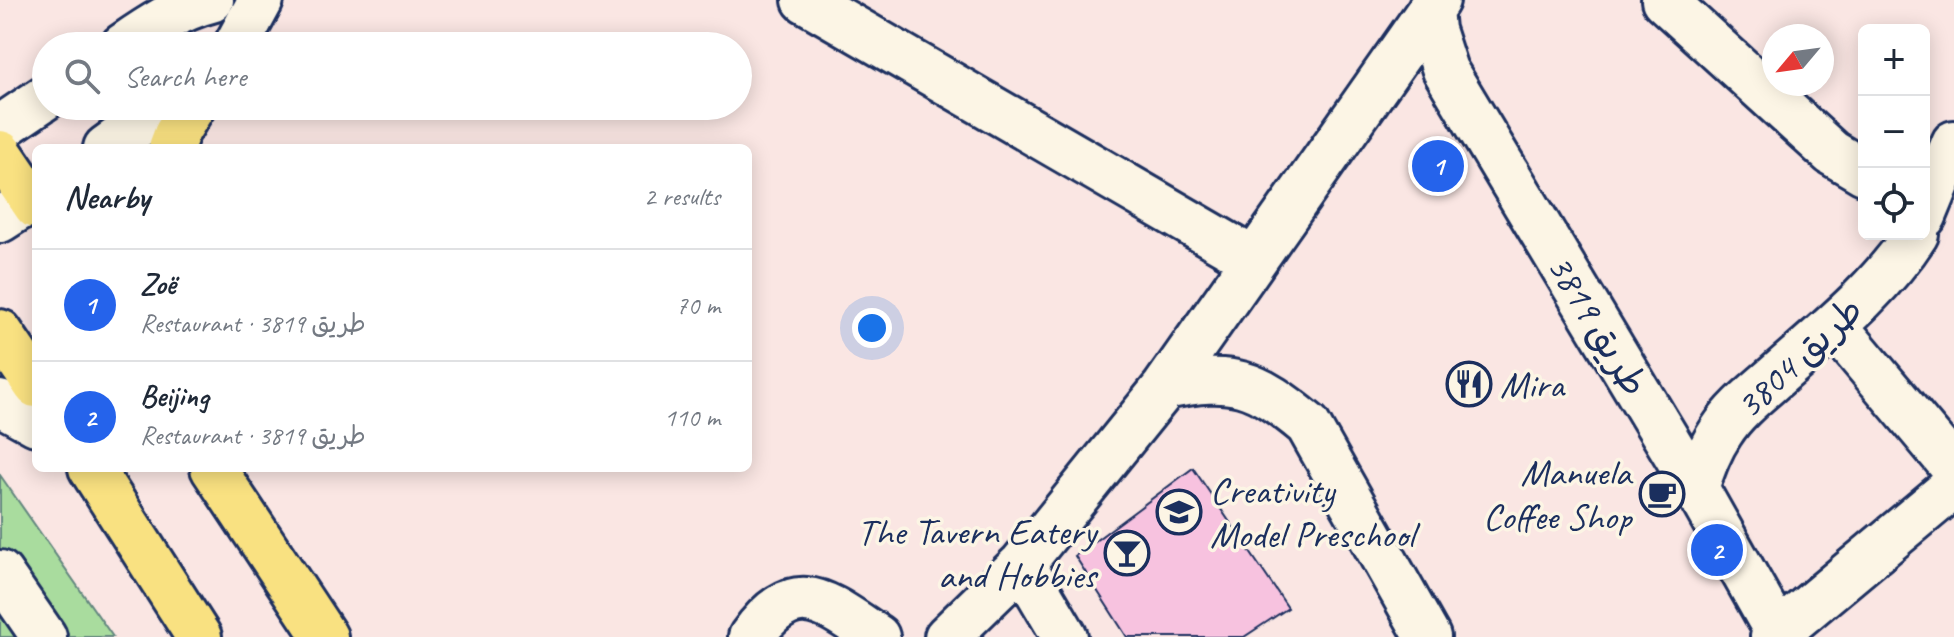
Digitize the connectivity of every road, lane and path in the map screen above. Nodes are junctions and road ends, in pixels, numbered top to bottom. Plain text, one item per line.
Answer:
1 (211, 0) edge
2 (261, 0) edge
3 (805, 0) edge
4 (1664, 0) edge
5 (1434, 5) edge
6 (144, 32) edge
7 (244, 32) edge
8 (32, 106) edge
9 (145, 120) edge
10 (184, 120) edge
11 (0, 128) edge
12 (1954, 143) edge
13 (112, 144) edge
14 (172, 144) edge
15 (0, 153) edge
16 (1858, 168) edge
17 (1934, 197) edge
18 (26, 206) edge
19 (1912, 240) edge
20 (1254, 260) junction
21 (1835, 326) junction
22 (0, 332) edge
23 (32, 379) edge
24 (1165, 387) junction
25 (0, 403) edge
26 (32, 421) edge
27 (1954, 468) edge
28 (94, 472) edge
29 (216, 472) edge
30 (1954, 486) edge
31 (1696, 488) junction
32 (1022, 564) junction
33 (0, 573) edge
34 (1777, 636) edge
35 (44, 637) edge
36 (199, 637) edge
37 (325, 637) edge
38 (751, 637) edge
39 (877, 637) edge
40 (947, 637) edge
41 (1065, 637) edge
42 (1428, 637) edge

1 - 6 street
2 - 7 street
3 - 20 street
4 - 16 street
5 - 20 street
5 - 31 street, طريق 3819
8 - 11 street
9 - 13 street
10 - 14 main road
12 - 17 street
15 - 18 main road
19 - 21 street, طريق 3804
20 - 24 street
21 - 27 street
21 - 31 street, طريق 3804
22 - 23 main road
24 - 32 street
24 - 42 street
25 - 26 street
28 - 36 main road
29 - 37 main road
30 - 34 street
31 - 34 street, طريق 3819
32 - 40 street
32 - 41 street
33 - 35 street
38 - 39 street

